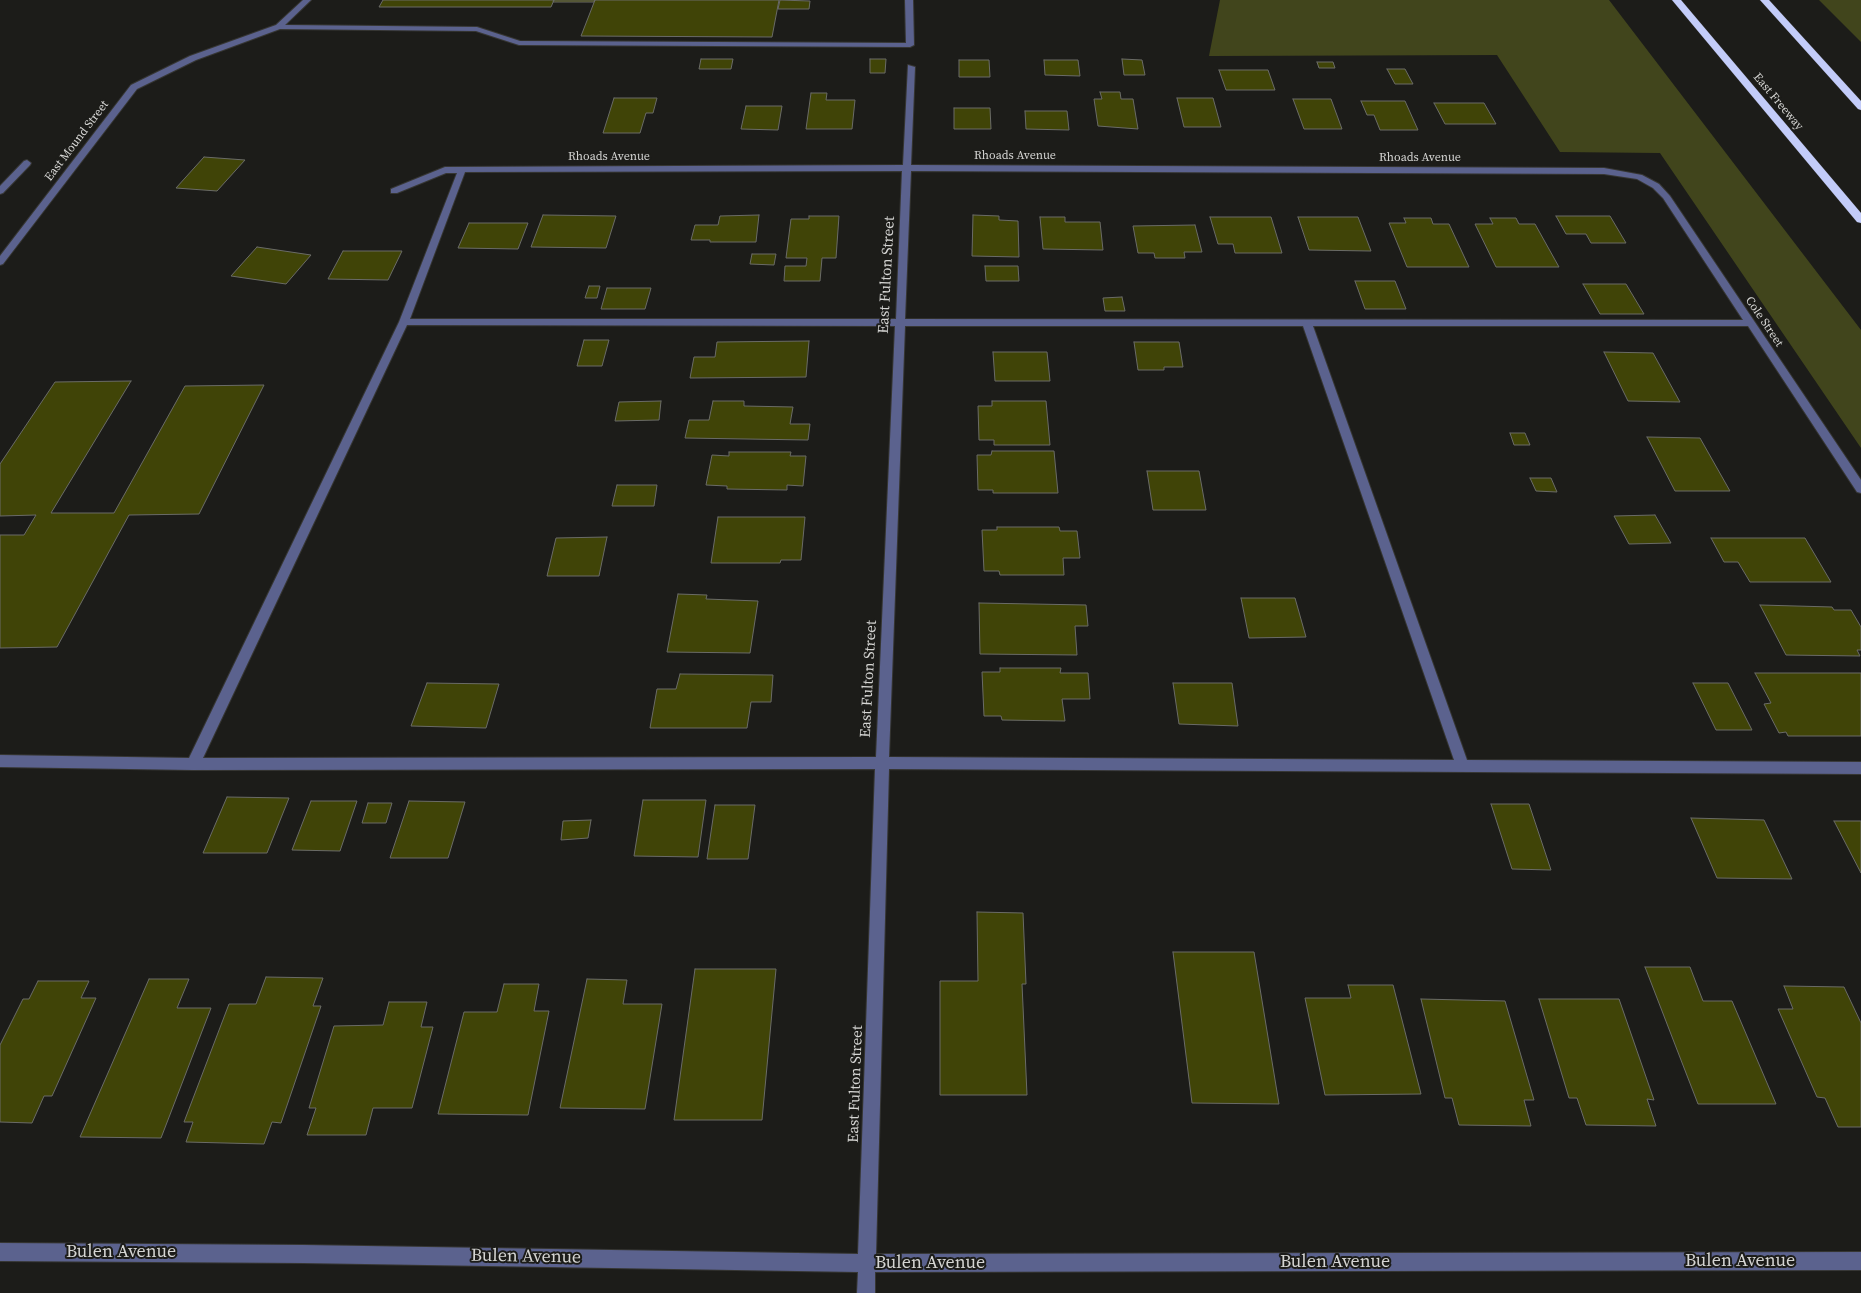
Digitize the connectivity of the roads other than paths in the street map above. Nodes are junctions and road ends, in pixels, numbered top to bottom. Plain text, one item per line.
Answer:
1 (306, 0) edge
2 (909, 0) edge
3 (1676, 0) edge
4 (1764, 0) edge
5 (279, 27) junction
6 (911, 67) dead end
7 (1861, 107) edge
8 (27, 163) dead end
9 (908, 168) junction
10 (462, 170) junction
11 (1639, 177) joint
12 (0, 191) edge
13 (394, 191) dead end
14 (1861, 220) edge
15 (0, 262) edge
16 (404, 322) junction
17 (901, 322) junction
18 (1307, 323) junction
19 (1750, 323) junction
20 (1861, 489) edge
21 (0, 761) edge
22 (882, 763) junction
23 (193, 764) junction
24 (1463, 766) junction
25 (1861, 768) edge
26 (0, 1252) edge
27 (1861, 1261) edge
28 (868, 1263) junction
29 (866, 1293) edge

1 - 5 street
2 - 5 street
3 - 14 highway, East Freeway
4 - 7 highway
5 - 15 street, East Mound Street
6 - 9 street, East Fulton Street
8 - 12 street
9 - 10 street, Rhoads Avenue
9 - 11 street, Rhoads Avenue
9 - 17 street, East Fulton Street
10 - 13 street, Rhoads Avenue
10 - 16 street
11 - 19 street, Cole Street
16 - 17 street
16 - 23 street
17 - 18 street
17 - 22 street, East Fulton Street
18 - 19 street
18 - 24 street
19 - 20 street, Cole Street
21 - 23 street
22 - 23 street
22 - 24 street
22 - 28 street, East Fulton Street
24 - 25 street
26 - 28 street, Bulen Avenue
27 - 28 street, Bulen Avenue
28 - 29 street, East Fulton Street

